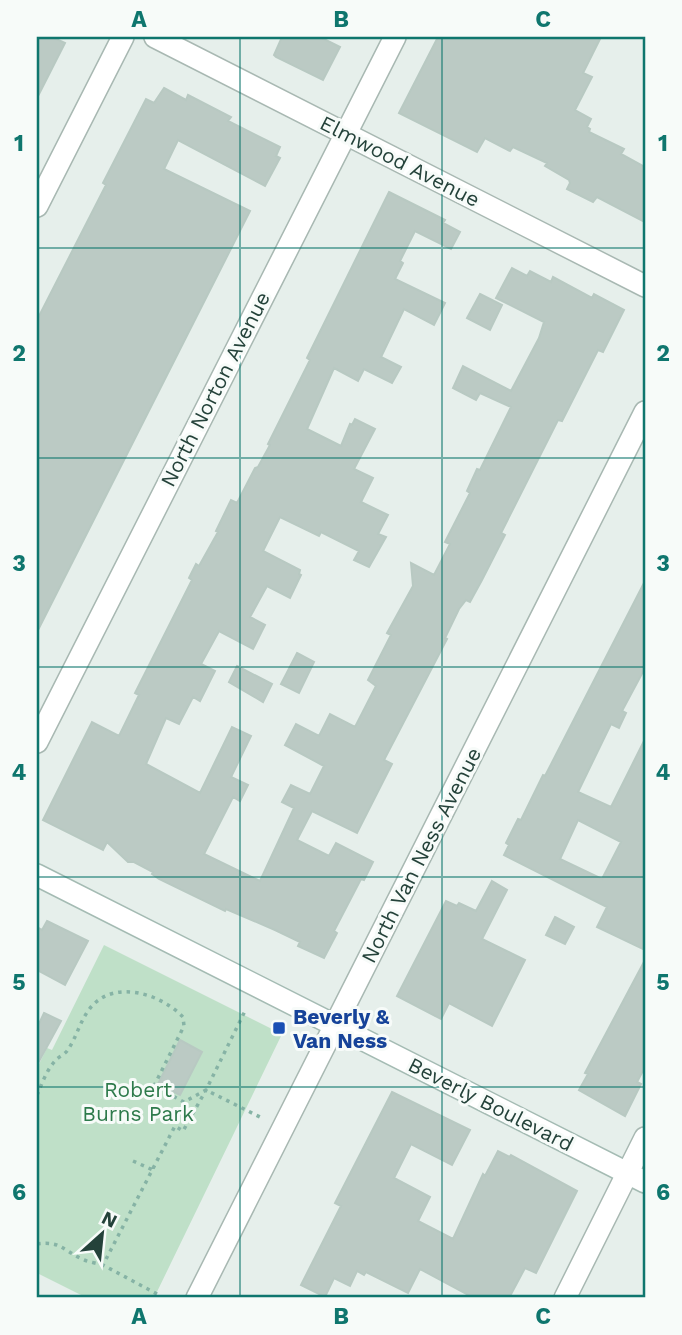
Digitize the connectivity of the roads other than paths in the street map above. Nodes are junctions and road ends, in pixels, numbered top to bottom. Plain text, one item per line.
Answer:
1 (123, 37) edge
2 (155, 37) edge
3 (395, 37) edge
4 (345, 133) junction
5 (37, 205) edge
6 (645, 286) edge
7 (645, 412) edge
8 (37, 742) edge
9 (37, 875) edge
10 (334, 1026) junction
11 (645, 1138) edge
12 (636, 1177) edge
13 (197, 1298) edge
14 (565, 1298) edge

1 - 5 street
2 - 4 street, Elmwood Avenue
3 - 4 street, North Norton Avenue
4 - 6 street, Elmwood Avenue
4 - 8 street, North Norton Avenue
7 - 10 street, North Van Ness Avenue
9 - 10 street, Beverly Boulevard
10 - 12 street, Beverly Boulevard
10 - 13 street, North Van Ness Avenue
11 - 12 street
12 - 14 street

